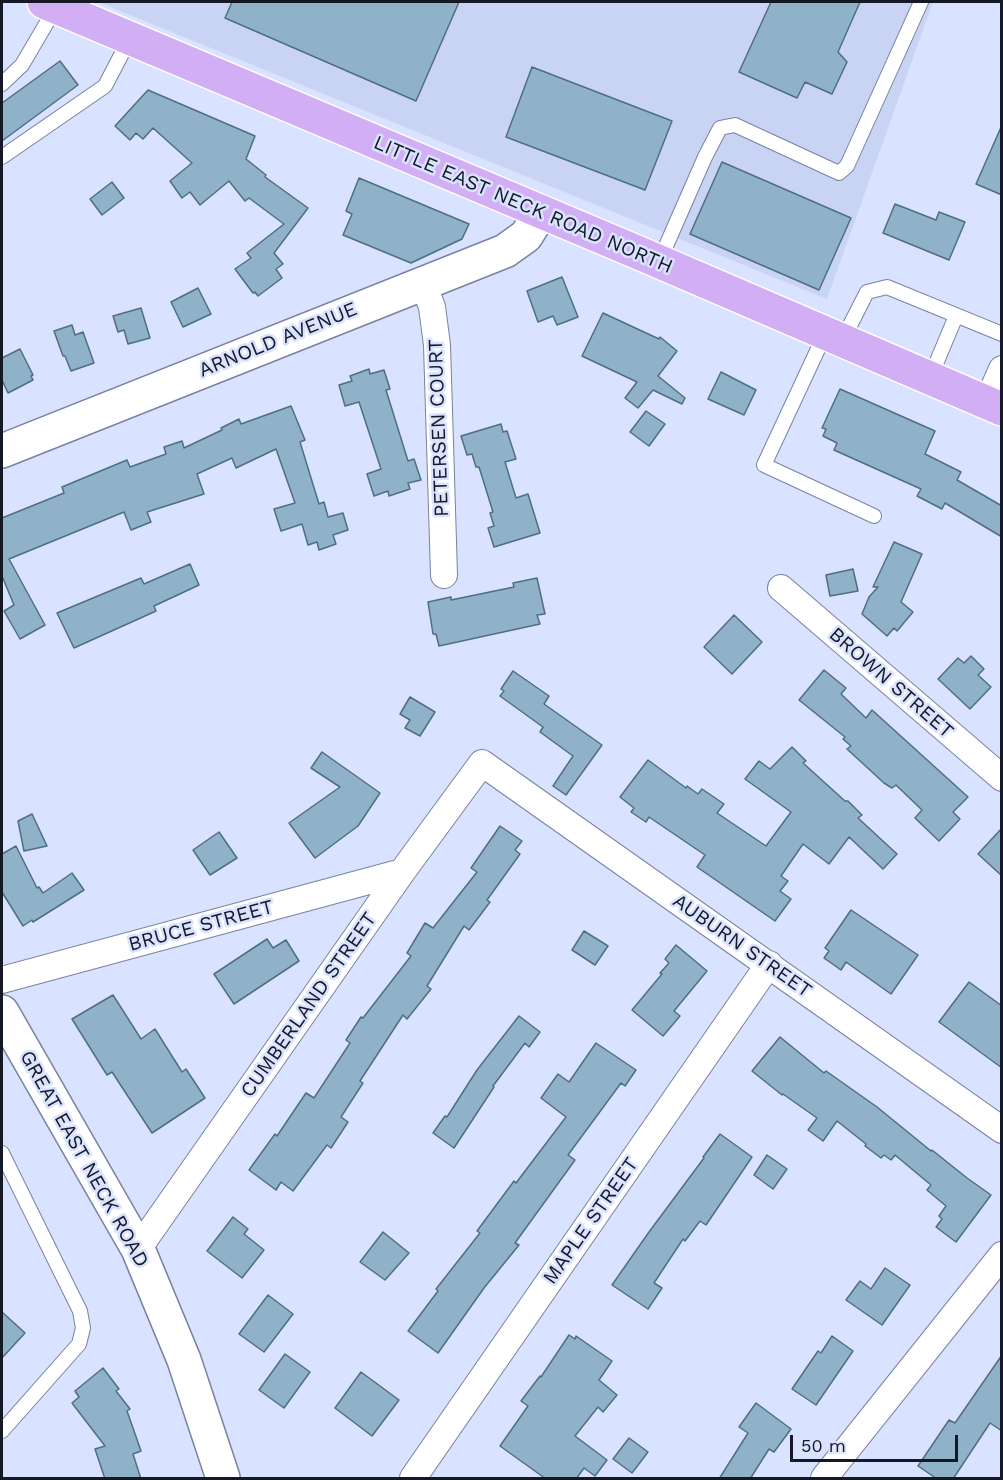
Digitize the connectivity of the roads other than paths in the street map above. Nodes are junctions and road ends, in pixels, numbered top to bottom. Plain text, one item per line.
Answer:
1 (921, 2) edge
2 (50, 4) edge
3 (130, 38) junction
4 (2, 84) edge
5 (2, 157) edge
6 (542, 212) junction
7 (659, 262) junction
8 (423, 283) junction
9 (956, 316) junction
10 (1002, 334) edge
11 (833, 338) junction
12 (1002, 369) edge
13 (930, 379) junction
14 (994, 406) edge
15 (2, 451) edge
16 (874, 516) dead end
17 (444, 575) dead end
18 (781, 588) dead end
19 (482, 763) joint
20 (1002, 778) edge
21 (402, 872) junction
22 (769, 964) junction
23 (2, 980) edge
24 (2, 1012) edge
25 (1002, 1130) edge
26 (2, 1153) edge
27 (138, 1249) junction
28 (1002, 1255) edge
29 (2, 1431) edge
30 (223, 1479) edge
31 (413, 1479) edge
32 (824, 1479) edge

1 - 7 lane
2 - 3 main road, LITTLE EAST NECK ROAD NORTH
2 - 4 lane
3 - 5 lane
3 - 6 main road, LITTLE EAST NECK ROAD NORTH
6 - 7 main road, LITTLE EAST NECK ROAD NORTH
6 - 8 street, ARNOLD AVENUE
7 - 11 main road, LITTLE EAST NECK ROAD NORTH
8 - 15 street, ARNOLD AVENUE
8 - 17 street, PETERSEN COURT
9 - 10 lane
9 - 11 lane
9 - 13 lane
11 - 13 main road, LITTLE EAST NECK ROAD NORTH
11 - 16 lane
12 - 14 street
13 - 14 main road, LITTLE EAST NECK ROAD NORTH
18 - 20 street, BROWN STREET
19 - 21 street, CUMBERLAND STREET
19 - 22 street, AUBURN STREET
21 - 23 street, BRUCE STREET
21 - 27 street, CUMBERLAND STREET
22 - 25 street, AUBURN STREET
22 - 31 street, MAPLE STREET
24 - 27 street, GREAT EAST NECK ROAD
26 - 29 lane
27 - 30 street, GREAT EAST NECK ROAD
28 - 32 street

